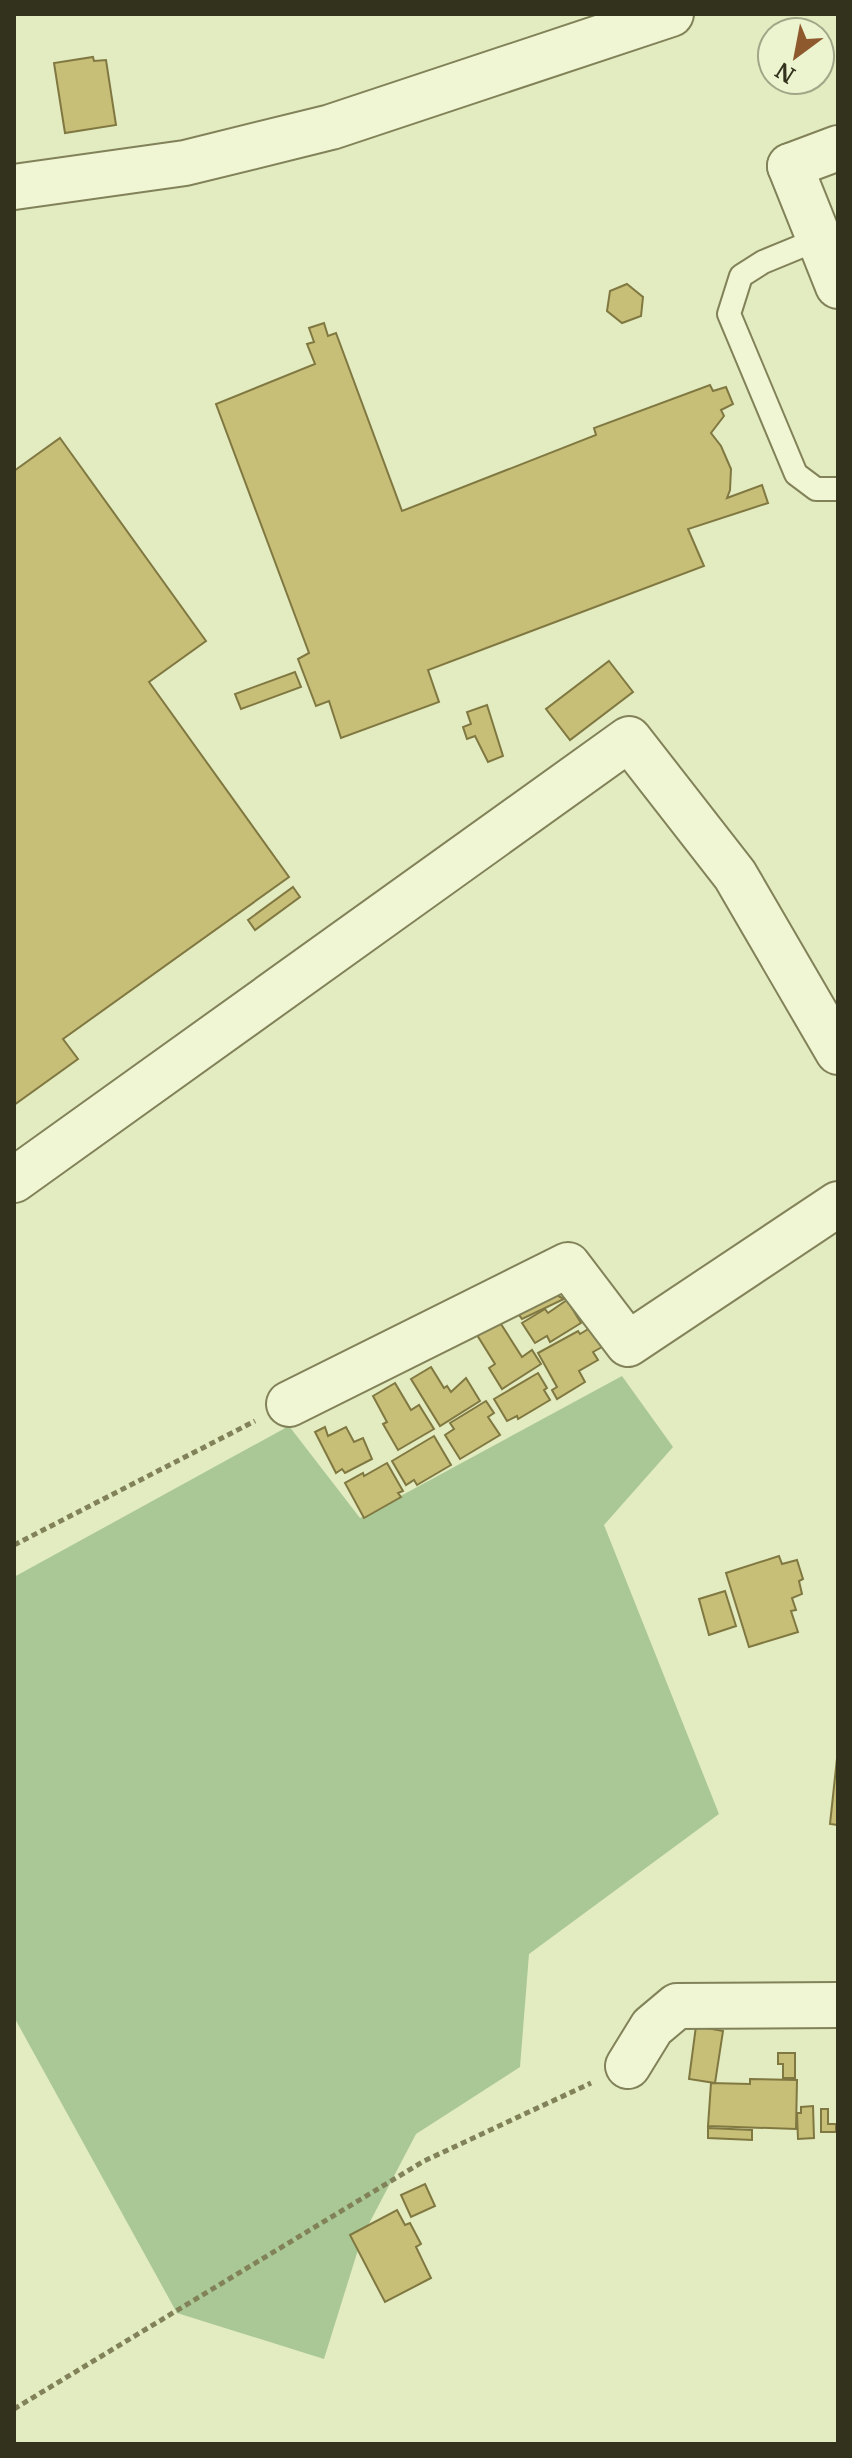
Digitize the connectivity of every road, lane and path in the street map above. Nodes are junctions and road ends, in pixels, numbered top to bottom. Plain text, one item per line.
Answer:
1 (671, 14) edge
2 (838, 148) edge
3 (14, 187) edge
4 (819, 239) junction
5 (838, 286) edge
6 (838, 489) edge
7 (838, 1052) edge
8 (14, 1180) edge
9 (838, 1204) edge
10 (289, 1404) joint
11 (14, 1545) edge
12 (838, 2005) edge
13 (628, 2066) joint
14 (14, 2409) edge

1 - 3 street
2 - 4 street
4 - 5 street
4 - 6 lane
7 - 8 street
9 - 10 street
10 - 11 path
12 - 13 street
13 - 14 path

